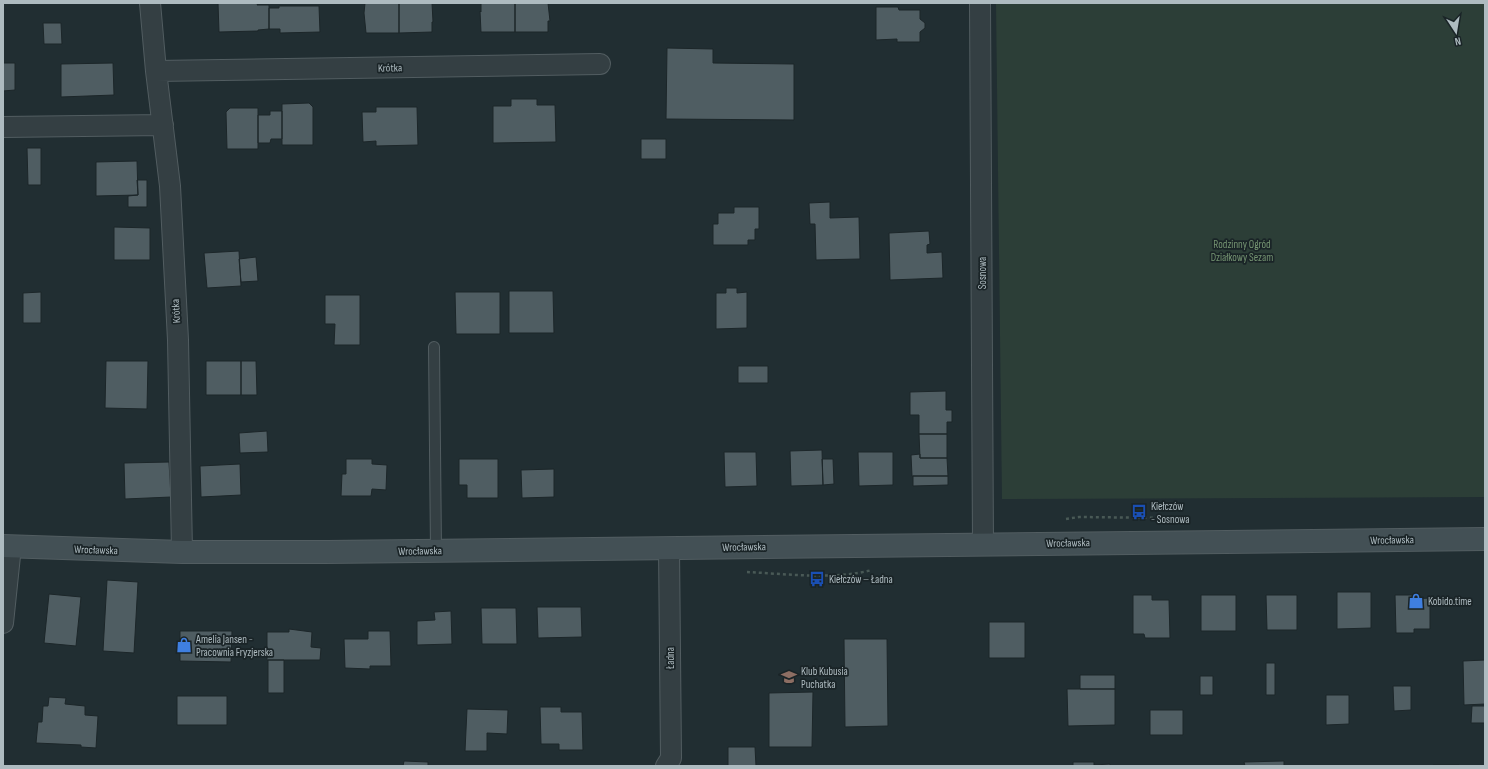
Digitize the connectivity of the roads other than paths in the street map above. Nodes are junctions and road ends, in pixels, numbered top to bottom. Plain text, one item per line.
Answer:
1 (150, 3) edge
2 (980, 3) edge
3 (600, 64) dead end
4 (156, 71) junction
5 (163, 125) junction
6 (3, 127) edge
7 (434, 347) dead end
8 (1485, 539) edge
9 (983, 544) junction
10 (7, 546) edge
11 (669, 548) junction
12 (436, 550) junction
13 (182, 552) junction
14 (3, 623) edge
15 (666, 766) edge

1 - 4 street, Krótka
2 - 9 street, Sosnowa
3 - 4 street, Krótka
4 - 5 street, Krótka
5 - 6 street
5 - 13 street, Krótka
7 - 12 lane
8 - 9 street, Wrocławska
9 - 11 street, Wrocławska
10 - 13 street, Wrocławska
10 - 14 street
11 - 12 street, Wrocławska
11 - 15 street, Ładna
12 - 13 street, Wrocławska

